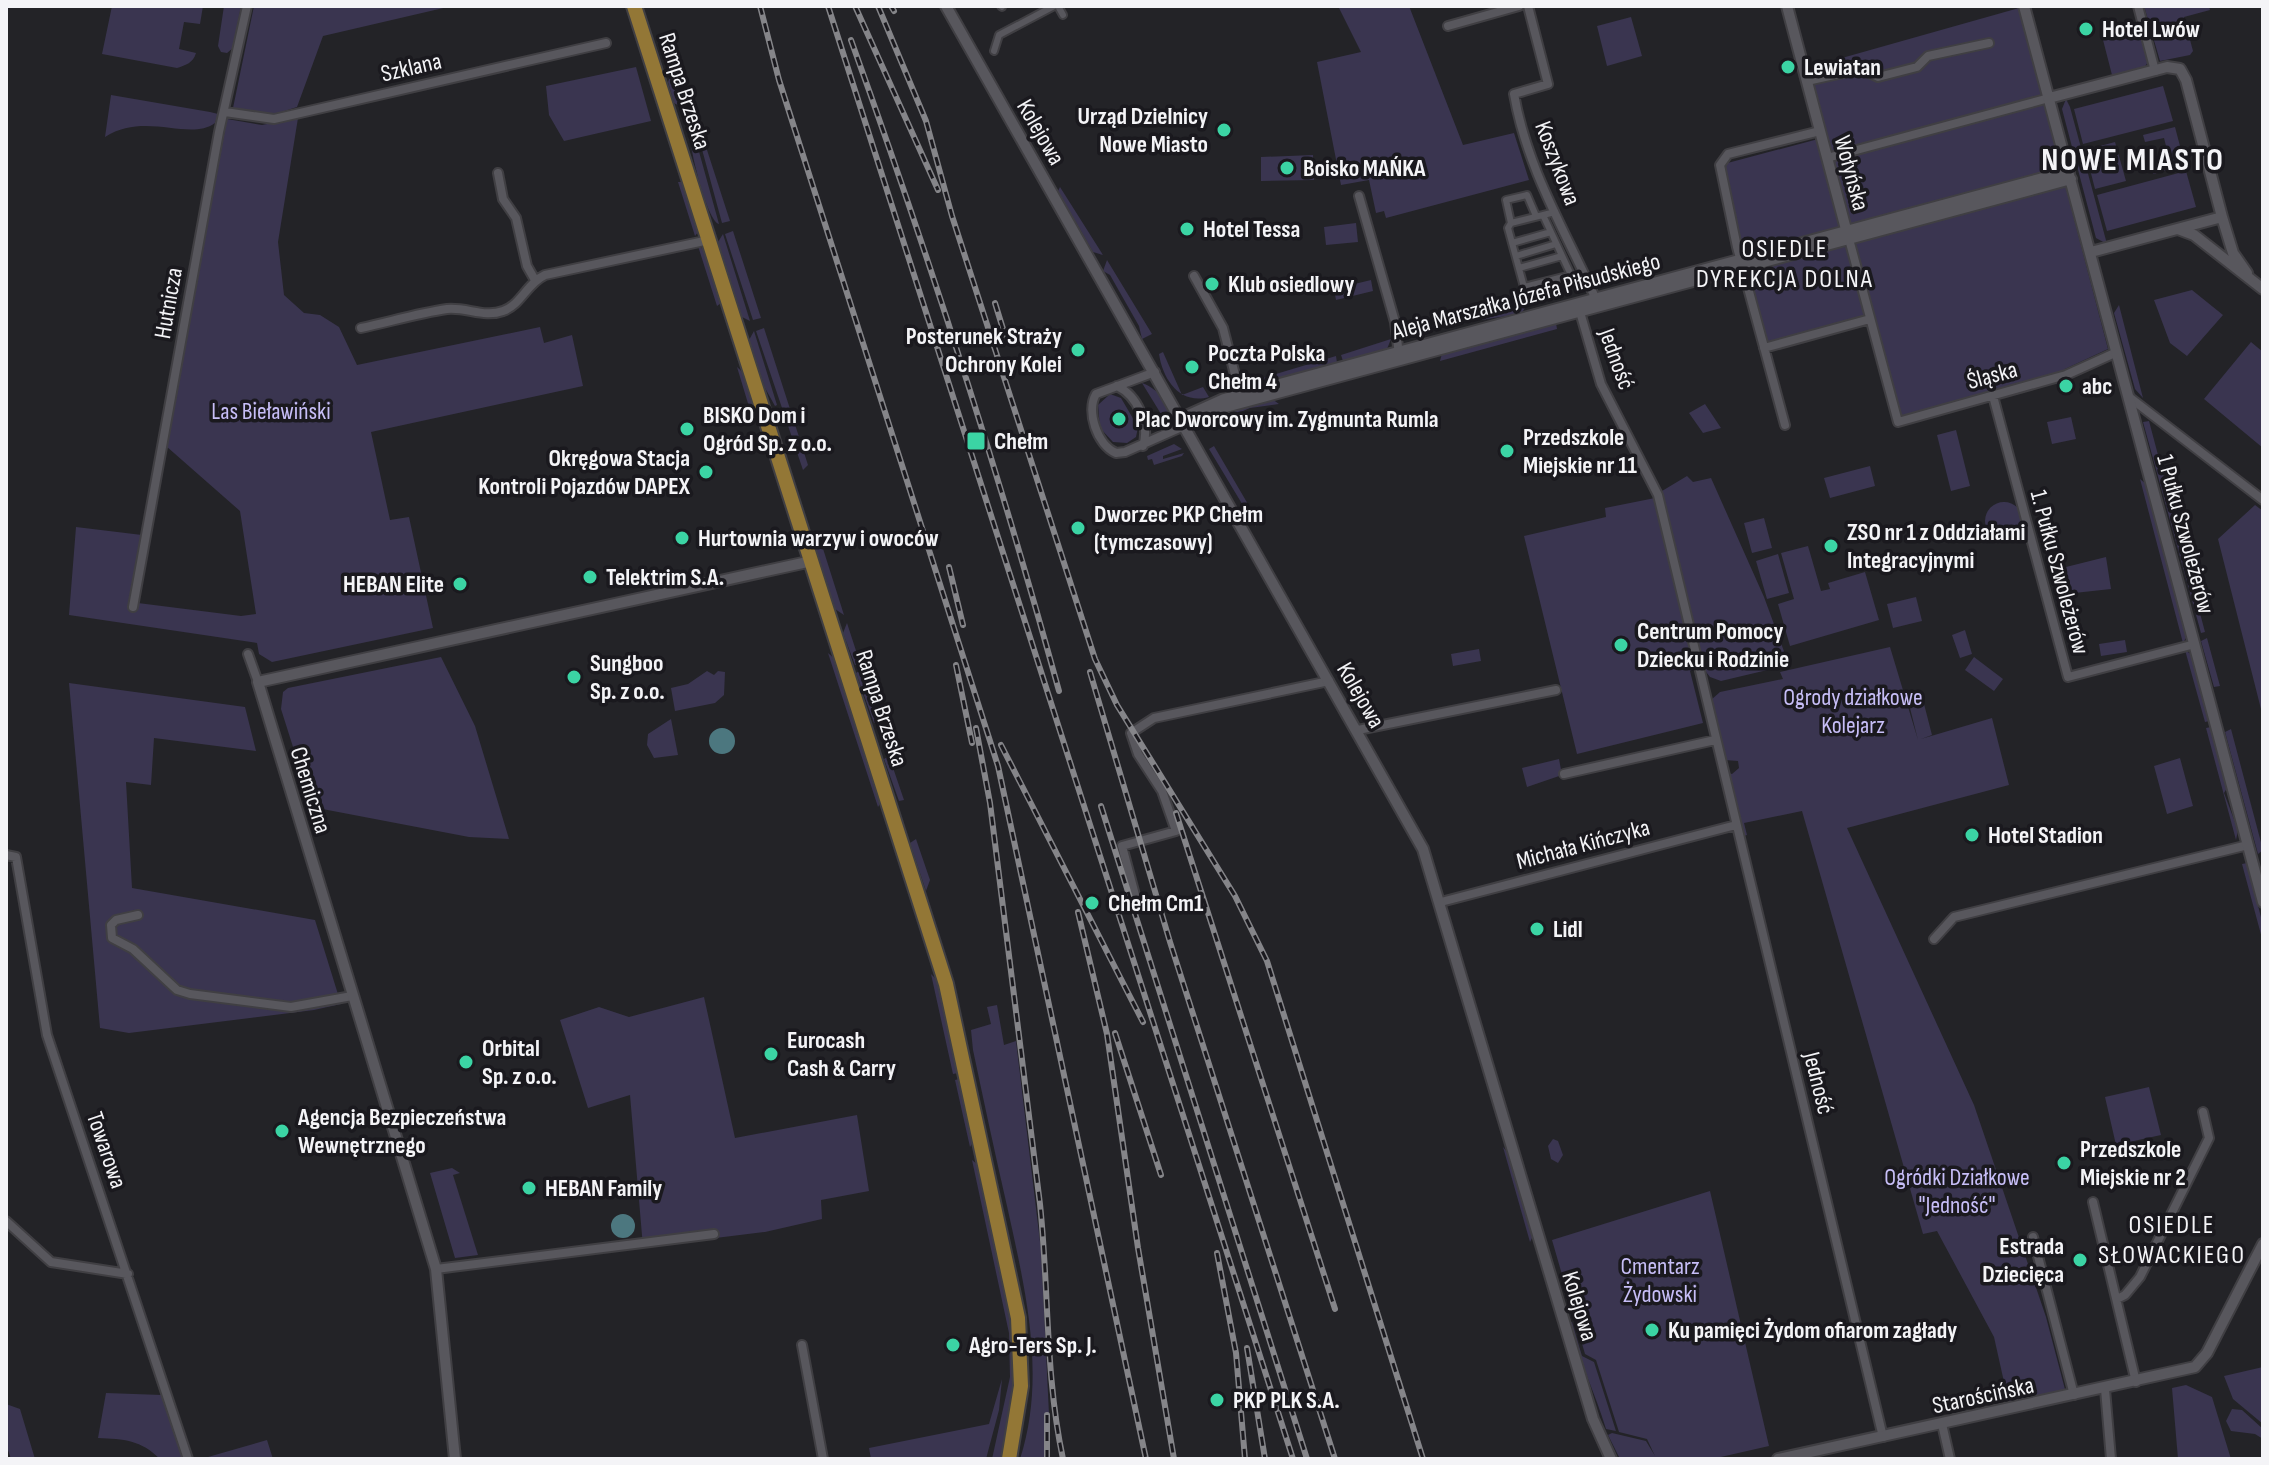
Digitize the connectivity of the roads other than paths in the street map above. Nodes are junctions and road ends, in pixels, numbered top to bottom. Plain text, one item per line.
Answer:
1 (247, 6) edge
2 (634, 6) edge
3 (946, 6) edge
4 (1056, 6) edge
5 (1519, 6) edge
6 (1528, 6) edge
7 (1787, 6) edge
8 (2024, 6) edge
9 (2138, 6) edge
10 (1063, 15) dead end
11 (1448, 26) dead end
12 (606, 43) dead end
13 (1989, 43) dead end
14 (994, 51) dead end
15 (2155, 71) junction
16 (1807, 81) junction
17 (2049, 98) junction
18 (225, 112) junction
19 (1820, 131) junction
20 (1827, 158) junction
21 (498, 173) dead end
22 (2070, 175) junction
23 (1359, 196) dead end
24 (1555, 212) junction
25 (1539, 216) junction
26 (2222, 217) junction
27 (1511, 223) junction
28 (2178, 229) junction
29 (1551, 232) junction
30 (1848, 235) junction
31 (709, 240) junction
32 (1512, 243) junction
33 (1556, 244) junction
34 (2091, 252) junction
35 (1516, 256) junction
36 (1562, 256) junction
37 (1741, 263) junction
38 (1519, 268) junction
39 (1194, 276) dead end
40 (535, 280) junction
41 (2259, 286) edge
42 (1597, 302) junction
43 (1580, 312) junction
44 (1870, 319) junction
45 (361, 328) dead end
46 (1764, 348) junction
47 (2117, 352) junction
48 (1399, 356) junction
49 (1155, 372) junction
50 (1117, 386) junction
51 (1993, 396) junction
52 (1891, 397) joint
53 (2129, 397) junction
54 (1241, 398) junction
55 (1184, 422) junction
56 (1785, 425) dead end
57 (1143, 446) junction
58 (2263, 500) edge
59 (812, 561) junction
60 (133, 607) dead end
61 (2195, 644) junction
62 (248, 654) dead end
63 (1329, 681) junction
64 (258, 682) junction
65 (1556, 690) dead end
66 (1358, 730) junction
67 (1715, 740) junction
68 (1564, 774) dead end
69 (1736, 825) junction
70 (2248, 845) junction
71 (6, 855) edge
72 (2261, 886) edge
73 (1135, 895) dead end
74 (1441, 902) junction
75 (2263, 902) edge
76 (138, 915) dead end
77 (1934, 939) dead end
78 (352, 996) junction
79 (2203, 1112) dead end
80 (2093, 1202) dead end
81 (6, 1221) edge
82 (714, 1234) dead end
83 (2033, 1237) dead end
84 (2263, 1244) edge
85 (436, 1269) junction
86 (128, 1274) junction
87 (2117, 1299) junction
88 (802, 1345) dead end
89 (2136, 1382) junction
90 (2105, 1389) junction
91 (2074, 1395) junction
92 (1942, 1424) junction
93 (1883, 1437) junction
94 (188, 1459) edge
95 (455, 1459) edge
96 (823, 1459) edge
97 (1007, 1459) edge
98 (1611, 1459) edge
99 (1778, 1459) edge
100 (1950, 1459) edge
101 (2111, 1459) edge

1 - 18 street, Hutnicza
2 - 31 highway, Rampa Brzeska
3 - 49 street, Kolejowa
4 - 10 street
4 - 14 street
5 - 11 street
6 - 24 street, Koszykowa
7 - 16 street, Wołyńska
8 - 17 street, 1 Pułku Szwoleżerów
9 - 15 street
12 - 18 street, Szklana
13 - 16 street
15 - 17 street
15 - 26 street
16 - 19 street, Wołyńska
17 - 20 street
17 - 22 street, 1 Pułku Szwoleżerów
18 - 60 street, Hutnicza
19 - 20 street, Wołyńska
19 - 37 street
20 - 30 street, Wołyńska
21 - 40 street
22 - 30 street, Aleja Marszałka Józefa Piłsudskiego
22 - 34 street, 1 Pułku Szwoleżerów
23 - 48 street
24 - 25 street
24 - 42 street, Koszykowa
25 - 27 street
25 - 27 street
25 - 29 street
26 - 28 street
26 - 41 street
27 - 32 street
28 - 34 street
28 - 41 street
29 - 32 street
29 - 33 street
30 - 37 street, Aleja Marszałka Józefa Piłsudskiego
30 - 44 street, Wołyńska
31 - 40 street
31 - 59 highway, Rampa Brzeska
32 - 35 street
33 - 35 street
33 - 36 street
34 - 47 street, 1 Pułku Szwoleżerów
35 - 38 street
36 - 38 street
36 - 38 street
37 - 42 street, Aleja Marszałka Józefa Piłsudskiego
37 - 46 street
39 - 54 street
40 - 45 street
42 - 43 street, Aleja Marszałka Józefa Piłsudskiego
42 - 48 street, Aleja Marszałka Józefa Piłsudskiego
43 - 48 street, Aleja Marszałka Józefa Piłsudskiego
43 - 67 street, Jedność
44 - 46 street
44 - 52 street, Wołyńska
46 - 56 street
47 - 51 street, Śląska
47 - 53 street, 1 Pułku Szwoleżerów
48 - 54 street, Aleja Marszałka Józefa Piłsudskiego
49 - 50 street
49 - 55 street, Kolejowa
50 - 57 street
50 - 57 street
51 - 52 street, Śląska
51 - 61 street, 1. Pułku Szwoleżerów
53 - 58 street
53 - 61 street, 1 Pułku Szwoleżerów
54 - 55 street, Aleja Marszałka Józefa Piłsudskiego
55 - 57 street
55 - 63 street, Kolejowa
59 - 64 street
59 - 97 highway, Rampa Brzeska
61 - 70 street, 1 Pułku Szwoleżerów
62 - 64 street
63 - 66 street, Kolejowa
63 - 73 street
64 - 78 street, Chemiczna
65 - 66 street
66 - 74 street, Kolejowa
67 - 68 street
67 - 69 street, Jedność
69 - 74 street, Michała Kińczyka
69 - 93 street, Jedność
70 - 72 street, 1 Pułku Szwoleżerów
70 - 77 street
71 - 86 street, Towarowa
72 - 75 street, 1 Pułku Szwoleżerów
74 - 98 street, Kolejowa
76 - 78 street
78 - 85 street, Chemiczna
79 - 87 street
80 - 87 street
81 - 86 street
82 - 85 street
83 - 91 street
84 - 89 street, Starościńska
85 - 95 street, Chemiczna
86 - 94 street, Towarowa
87 - 89 street
88 - 96 street
89 - 90 street, Starościńska
90 - 91 street, Starościńska
90 - 101 street
91 - 92 street, Starościńska
92 - 93 street, Starościńska
92 - 100 street
93 - 99 street, Starościńska

